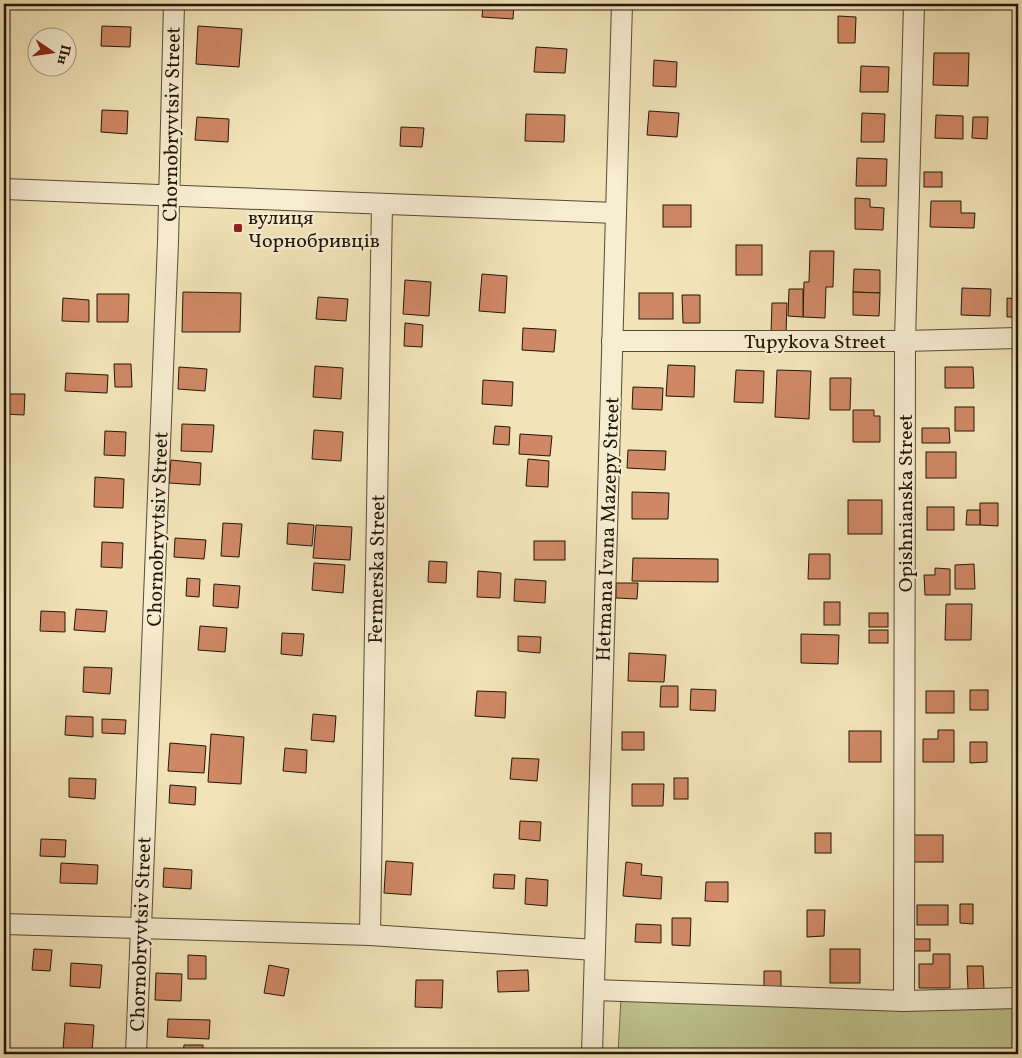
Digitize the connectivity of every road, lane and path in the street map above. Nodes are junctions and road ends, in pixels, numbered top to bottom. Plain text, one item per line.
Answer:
1 (174, 4) edge
2 (622, 4) edge
3 (914, 4) edge
4 (4, 189) edge
5 (168, 195) junction
6 (382, 204) junction
7 (616, 213) junction
8 (1018, 338) edge
9 (612, 341) junction
10 (906, 341) junction
11 (4, 924) edge
12 (140, 930) junction
13 (370, 935) junction
14 (595, 950) junction
15 (594, 990) junction
16 (1018, 998) edge
17 (904, 1001) junction
18 (136, 1054) edge
19 (592, 1054) edge

1 - 5 street, Chornobryvtsiv Street
2 - 7 street, Hetmana Ivana Mazepy Street
3 - 10 street, Opishnianska Street
4 - 5 street
5 - 6 street
5 - 12 street, Chornobryvtsiv Street
6 - 7 street
6 - 13 street, Fermerska Street
7 - 9 street, Hetmana Ivana Mazepy Street
8 - 10 street, Tupykova Street
9 - 10 street, Tupykova Street
9 - 14 street, Hetmana Ivana Mazepy Street
10 - 17 street, Opishnianska Street
11 - 12 street
12 - 13 street
12 - 18 street, Chornobryvtsiv Street
13 - 14 street
14 - 15 street, Hetmana Ivana Mazepy Street
15 - 17 street
15 - 19 street, Hetmana Ivana Mazepy Street
16 - 17 street

